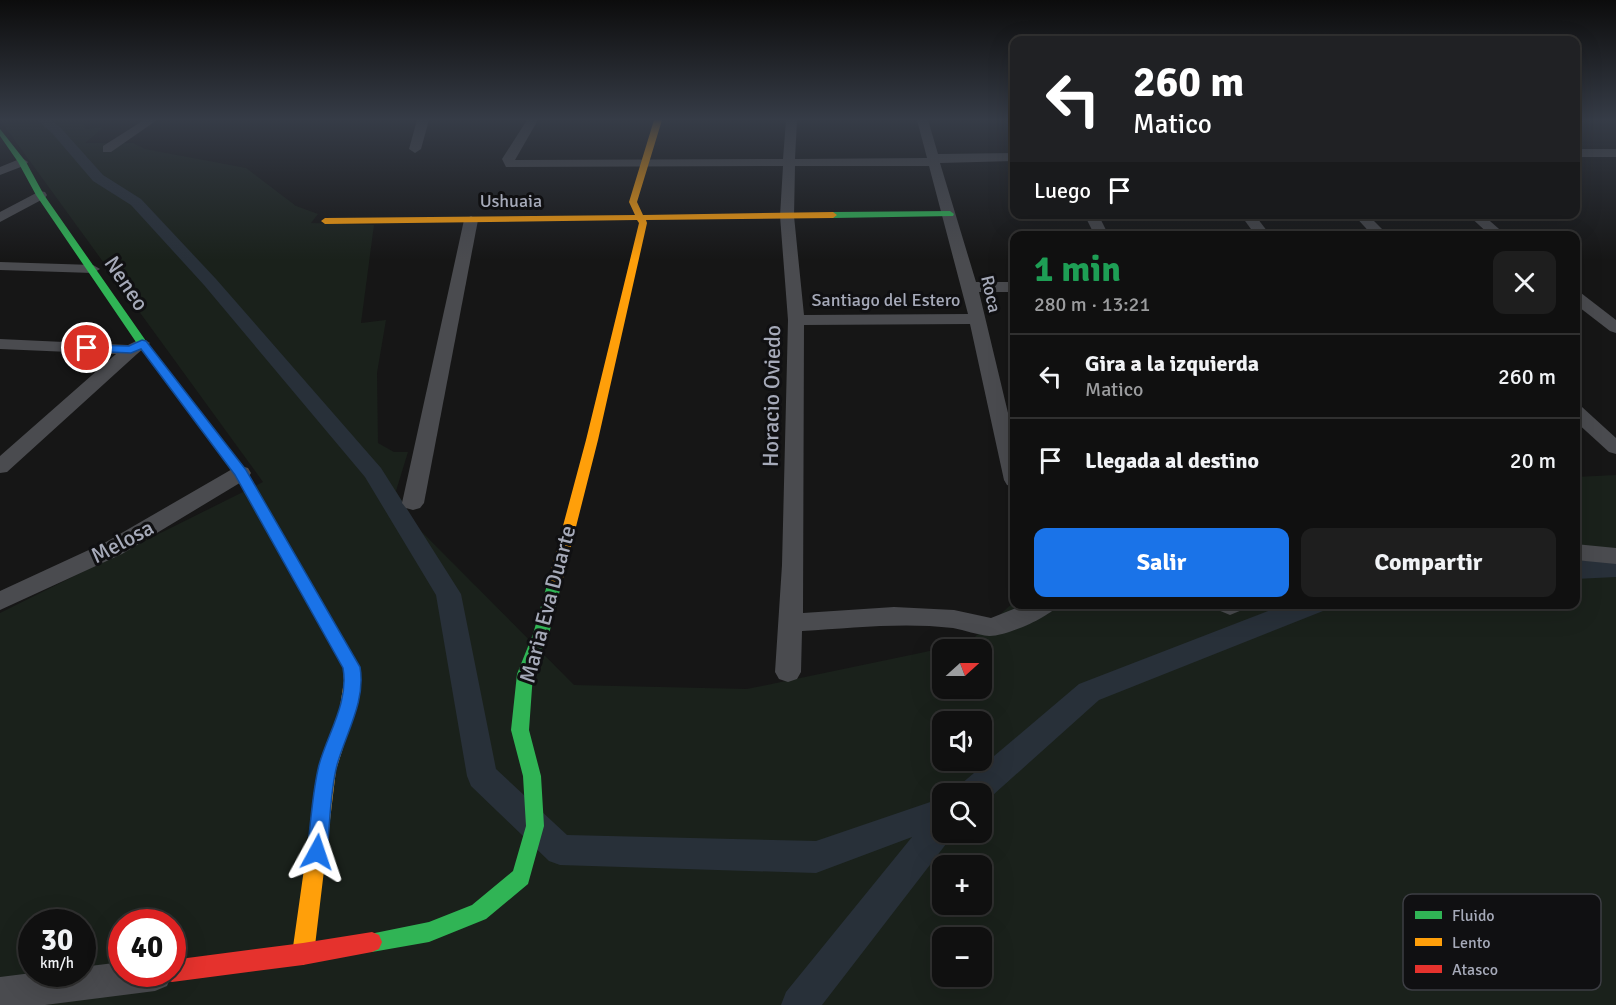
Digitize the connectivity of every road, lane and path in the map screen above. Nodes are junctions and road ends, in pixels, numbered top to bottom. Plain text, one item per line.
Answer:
1 (25, 167) edge
2 (642, 167) edge
3 (791, 167) edge
4 (936, 167) edge
5 (40, 195) junction
6 (950, 214) junction
7 (787, 216) junction
8 (0, 218) edge
9 (642, 218) junction
10 (1250, 219) edge
11 (1364, 219) edge
12 (1479, 219) edge
13 (471, 220) junction
14 (324, 221) dead end
15 (1260, 231) edge
16 (1377, 231) edge
17 (1494, 231) edge
18 (0, 266) edge
19 (93, 269) junction
20 (1010, 286) edge
21 (970, 287) junction
22 (1580, 300) edge
23 (977, 319) junction
24 (796, 320) junction
25 (1616, 328) edge
26 (0, 344) edge
27 (137, 347) junction
28 (1580, 415) edge
29 (1616, 447) edge
30 (9, 451) edge
31 (1010, 463) edge
32 (0, 467) edge
33 (241, 473) junction
34 (413, 503) dead end
35 (1580, 552) edge
36 (1616, 556) edge
37 (0, 602) edge
38 (1038, 609) edge
39 (790, 623) junction
40 (788, 672) dead end
41 (303, 954) junction
42 (186, 969) edge
43 (108, 980) edge
44 (0, 994) edge

1 - 5 street, Neneo
2 - 9 street, Maria Eva Duarte
3 - 7 street, Horacio Oviedo
4 - 6 street, Roca
5 - 8 street
5 - 19 street, Neneo
6 - 7 street, Ushuaia
6 - 21 street, Roca
7 - 9 street, Ushuaia
7 - 24 street, Horacio Oviedo
9 - 13 street, Ushuaia
9 - 41 street, Maria Eva Duarte
10 - 15 street
11 - 16 street
12 - 17 street
13 - 14 street, Ushuaia
13 - 34 street
18 - 19 street
19 - 27 street, Neneo
20 - 21 street, Santiago del Estero
21 - 23 street, Roca
22 - 25 street
23 - 24 street, Santiago del Estero
23 - 31 street, Roca
24 - 39 street, Horacio Oviedo
26 - 27 street
27 - 30 street
27 - 33 street, Neneo
28 - 29 street
30 - 32 street
33 - 37 street, Melosa
33 - 41 street, Neneo
35 - 36 street
38 - 39 street
39 - 40 street, Horacio Oviedo
41 - 42 street, Maria Eva Duarte
43 - 44 street

